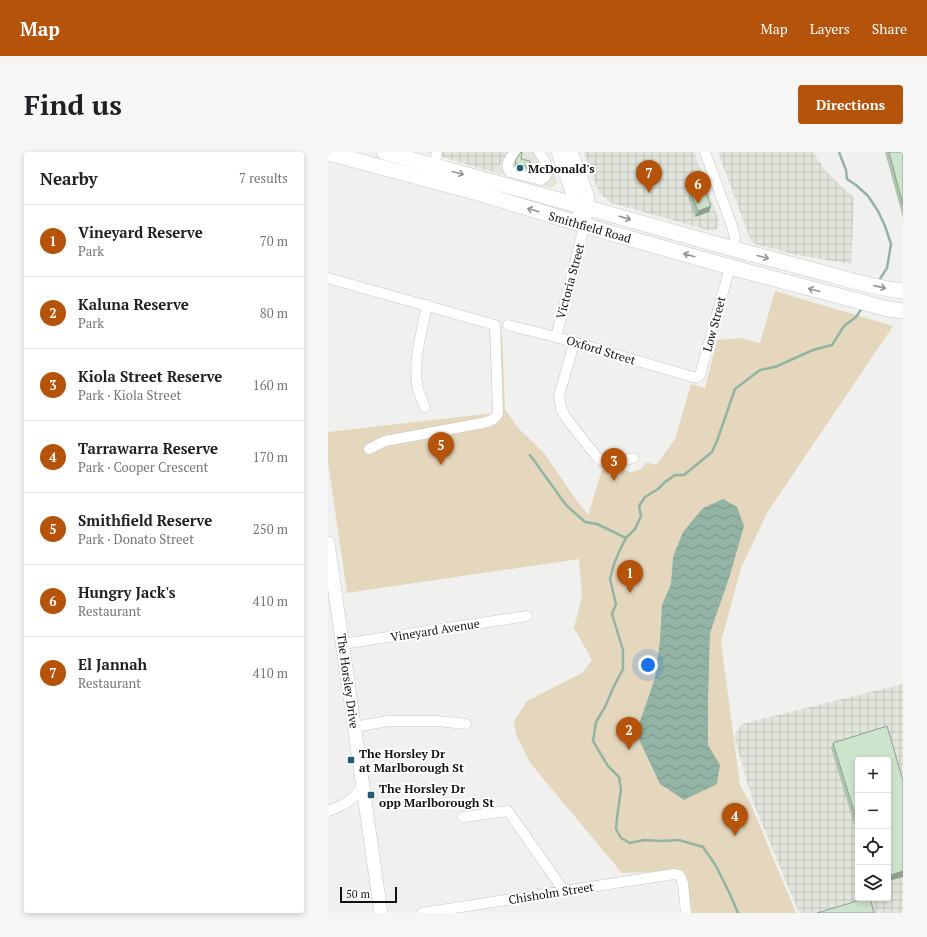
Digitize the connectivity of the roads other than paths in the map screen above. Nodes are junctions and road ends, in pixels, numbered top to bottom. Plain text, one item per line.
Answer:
1 (384, 152) edge
2 (515, 152) edge
3 (539, 152) edge
4 (558, 152) edge
5 (572, 152) edge
6 (705, 152) edge
7 (333, 155) edge
8 (408, 155) edge
9 (435, 159) edge
10 (582, 206) junction
11 (584, 225) junction
12 (733, 249) junction
13 (730, 267) junction
14 (328, 278) edge
15 (901, 291) edge
16 (427, 305) junction
17 (903, 311) edge
18 (508, 325) dead end
19 (556, 337) junction
20 (574, 343) junction
21 (693, 377) joint
22 (425, 407) dead end
23 (369, 449) dead end
24 (633, 458) dead end
25 (328, 543) edge
26 (527, 616) dead end
27 (342, 644) junction
28 (466, 724) dead end
29 (354, 726) junction
30 (363, 784) junction
31 (346, 805) junction
32 (328, 811) edge
33 (367, 814) junction
34 (463, 817) dead end
35 (564, 891) junction
36 (382, 913) edge
37 (422, 913) edge
38 (686, 913) edge

1 - 8 highway, Smithfield Road
2 - 3 street
4 - 10 main road
5 - 10 main road
6 - 12 street
11 -> 7 highway, Smithfield Road
8 - 9 highway, Smithfield Road
9 -> 10 highway, Smithfield Road
10 - 11 main road
10 -> 12 highway, Smithfield Road
13 -> 11 highway, Smithfield Road
11 - 19 street, Victoria Street
12 -> 15 highway, Smithfield Road
17 -> 13 highway, Smithfield Road
13 - 21 street, Low Street
14 - 16 street
16 - 22 street
16 - 23 street
18 - 19 street, Oxford Street
19 - 20 street, Oxford Street
20 - 21 street, Oxford Street
20 - 24 street
25 - 27 main road, The Horsley Drive
26 - 27 street, Vineyard Avenue
27 - 29 main road, The Horsley Drive
28 - 29 street
29 - 30 main road, The Horsley Drive
30 - 31 street
30 - 33 main road, The Horsley Drive
31 - 32 street
31 - 33 street
33 - 36 main road, The Horsley Drive
34 - 35 street
35 - 37 street, Chisholm Street
35 - 38 street, Chisholm Street

